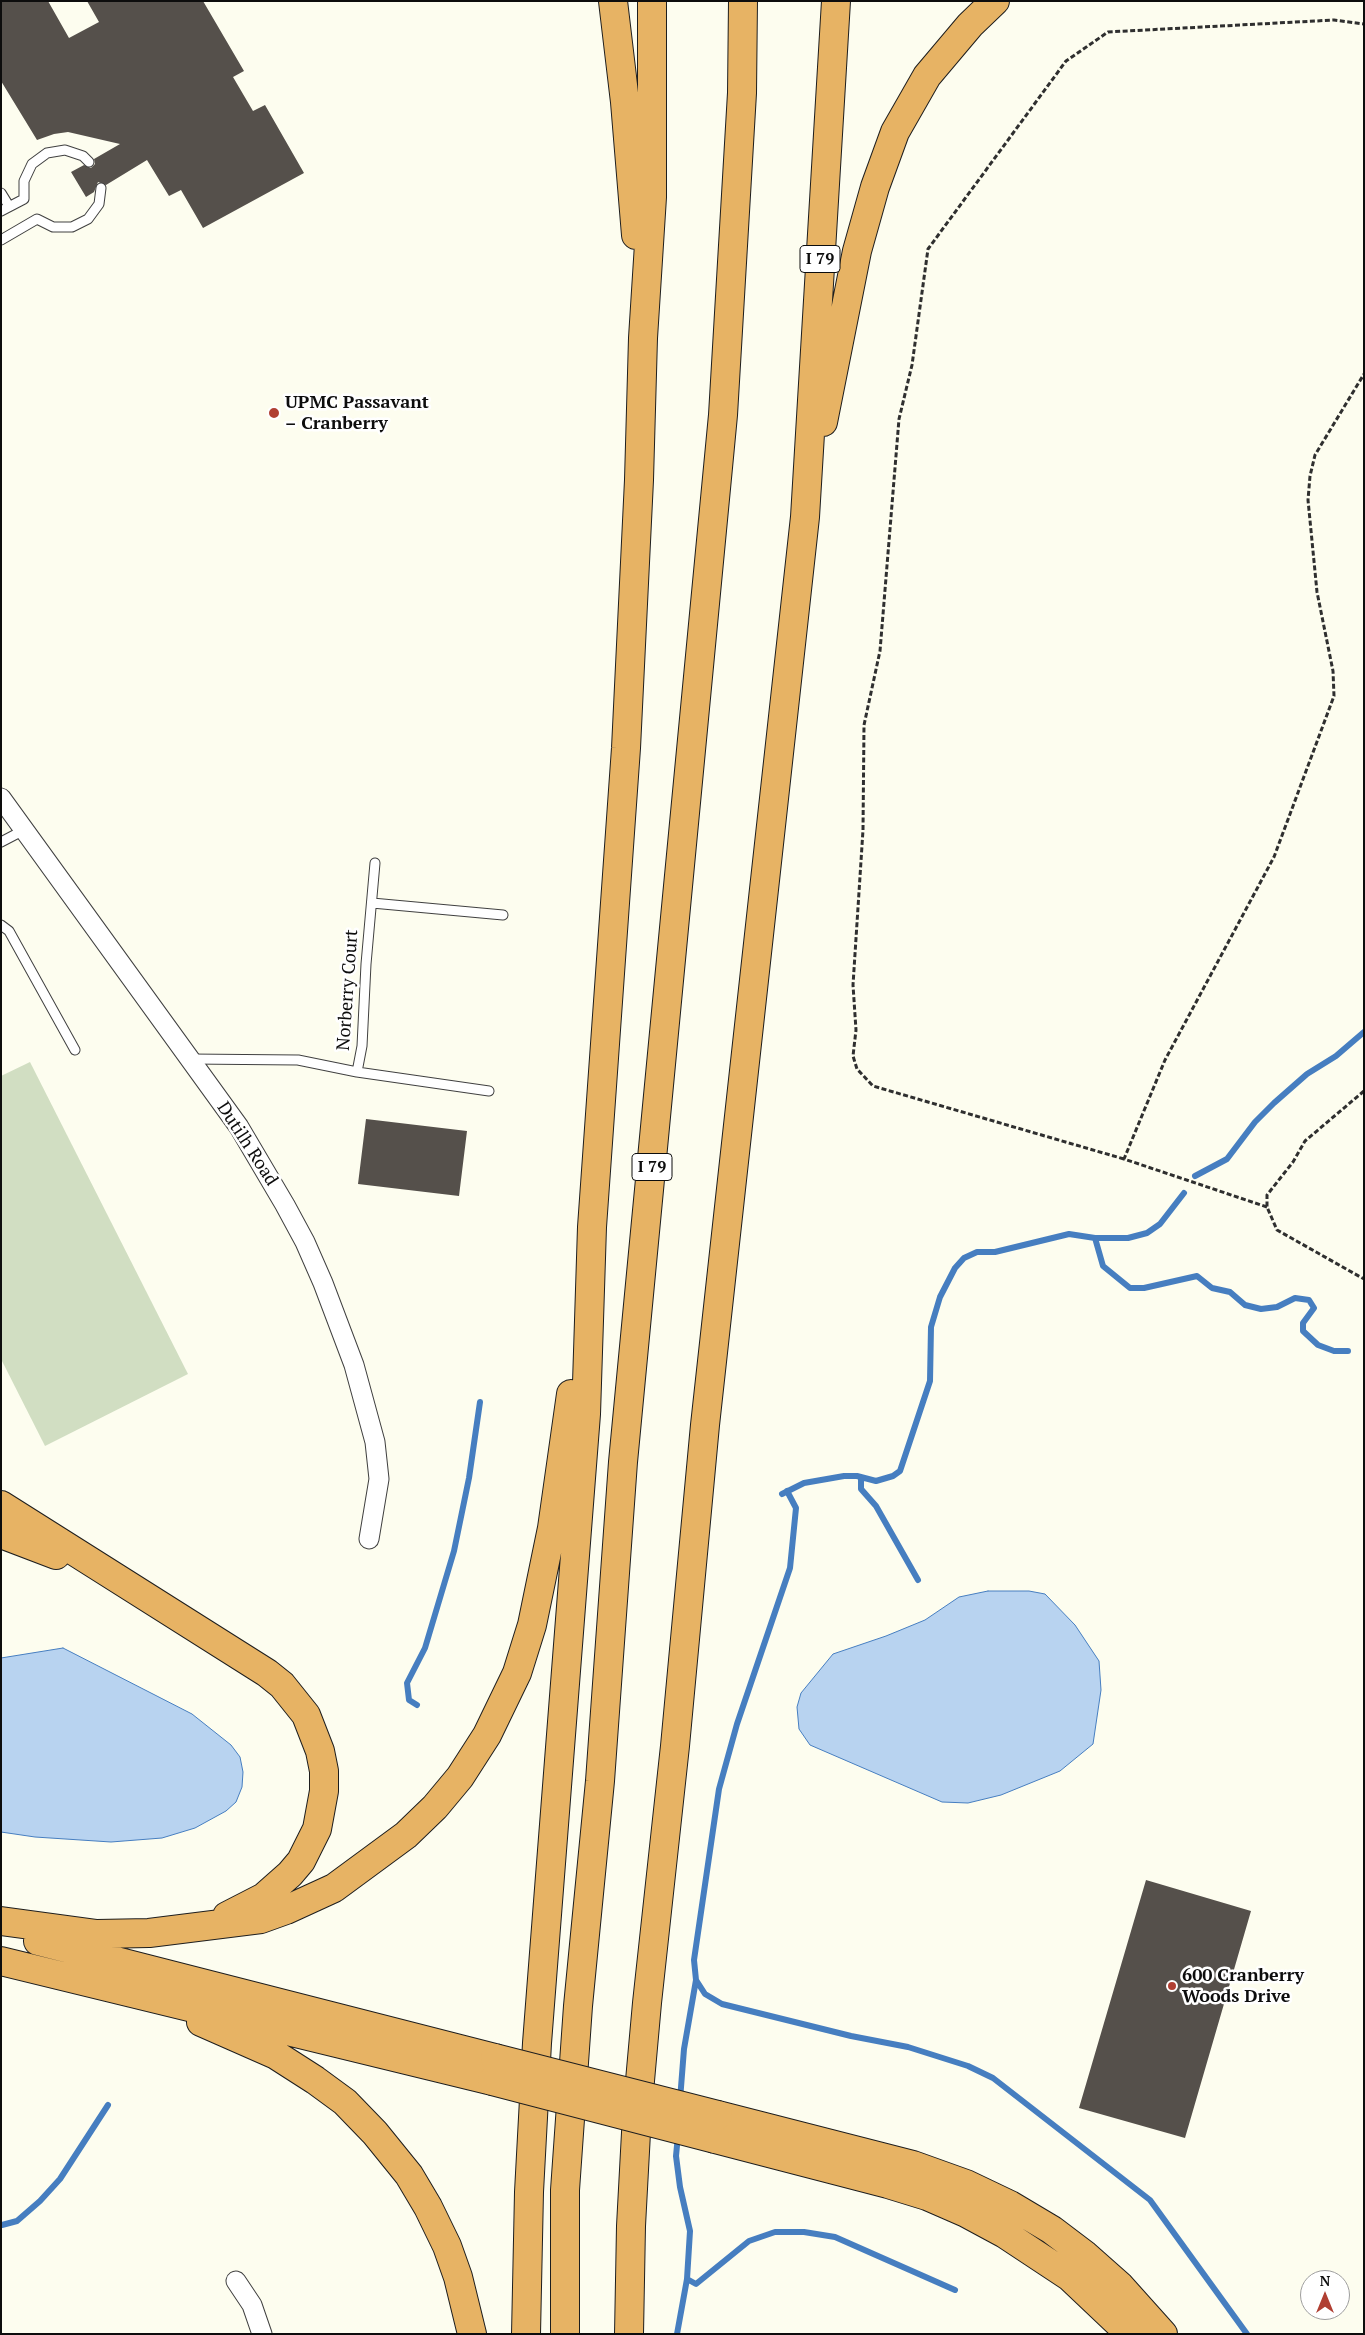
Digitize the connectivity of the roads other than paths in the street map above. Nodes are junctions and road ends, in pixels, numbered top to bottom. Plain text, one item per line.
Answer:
1 (612, 1) edge
2 (652, 1) edge
3 (743, 1) edge
4 (836, 1) edge
5 (995, 1) edge
6 (89, 162) dead end
7 (101, 188) dead end
8 (1, 193) edge
9 (5, 209) edge
10 (1, 240) edge
11 (643, 338) junction
12 (804, 517) junction
13 (1, 798) edge
14 (24, 830) junction
15 (1, 842) edge
16 (376, 863) dead end
17 (372, 903) junction
18 (504, 916) dead end
19 (1, 925) edge
20 (75, 1050) dead end
21 (190, 1060) junction
22 (357, 1072) junction
23 (489, 1091) dead end
24 (592, 1227) junction
25 (1, 1505) edge
26 (1, 1534) edge
27 (369, 1539) dead end
28 (145, 1596) junction
29 (1, 1921) edge
30 (195, 1928) junction
31 (1, 1929) edge
32 (1, 1961) edge
33 (147, 1998) junction
34 (493, 2069) junction
35 (717, 2127) junction
36 (236, 2281) dead end
37 (262, 2334) edge
38 (472, 2334) edge
39 (526, 2334) edge
40 (565, 2334) edge
41 (629, 2334) edge
42 (1130, 2334) edge
43 (1163, 2334) edge

1 - 11 highway
2 - 11 highway
3 - 40 highway, I 79
4 - 12 highway, I 79
5 - 12 highway
6 - 9 lane
7 - 10 lane
8 - 9 lane
11 - 24 highway
12 - 41 highway, I 79
13 - 14 street, Dutilh Road
14 - 15 lane
14 - 21 street, Dutilh Road
16 - 17 lane, Norberry Court
17 - 18 lane
17 - 22 lane, Norberry Court
19 - 20 lane
21 - 22 lane, Norberry Court
21 - 27 street, Dutilh Road
22 - 23 lane
24 - 30 highway
24 - 39 highway
25 - 28 highway
26 - 28 highway
28 - 30 highway
29 - 30 highway
31 - 34 highway
32 - 33 highway
33 - 34 highway
33 - 38 highway
34 - 35 highway, bridge
35 - 42 highway
35 - 43 highway
36 - 37 street

